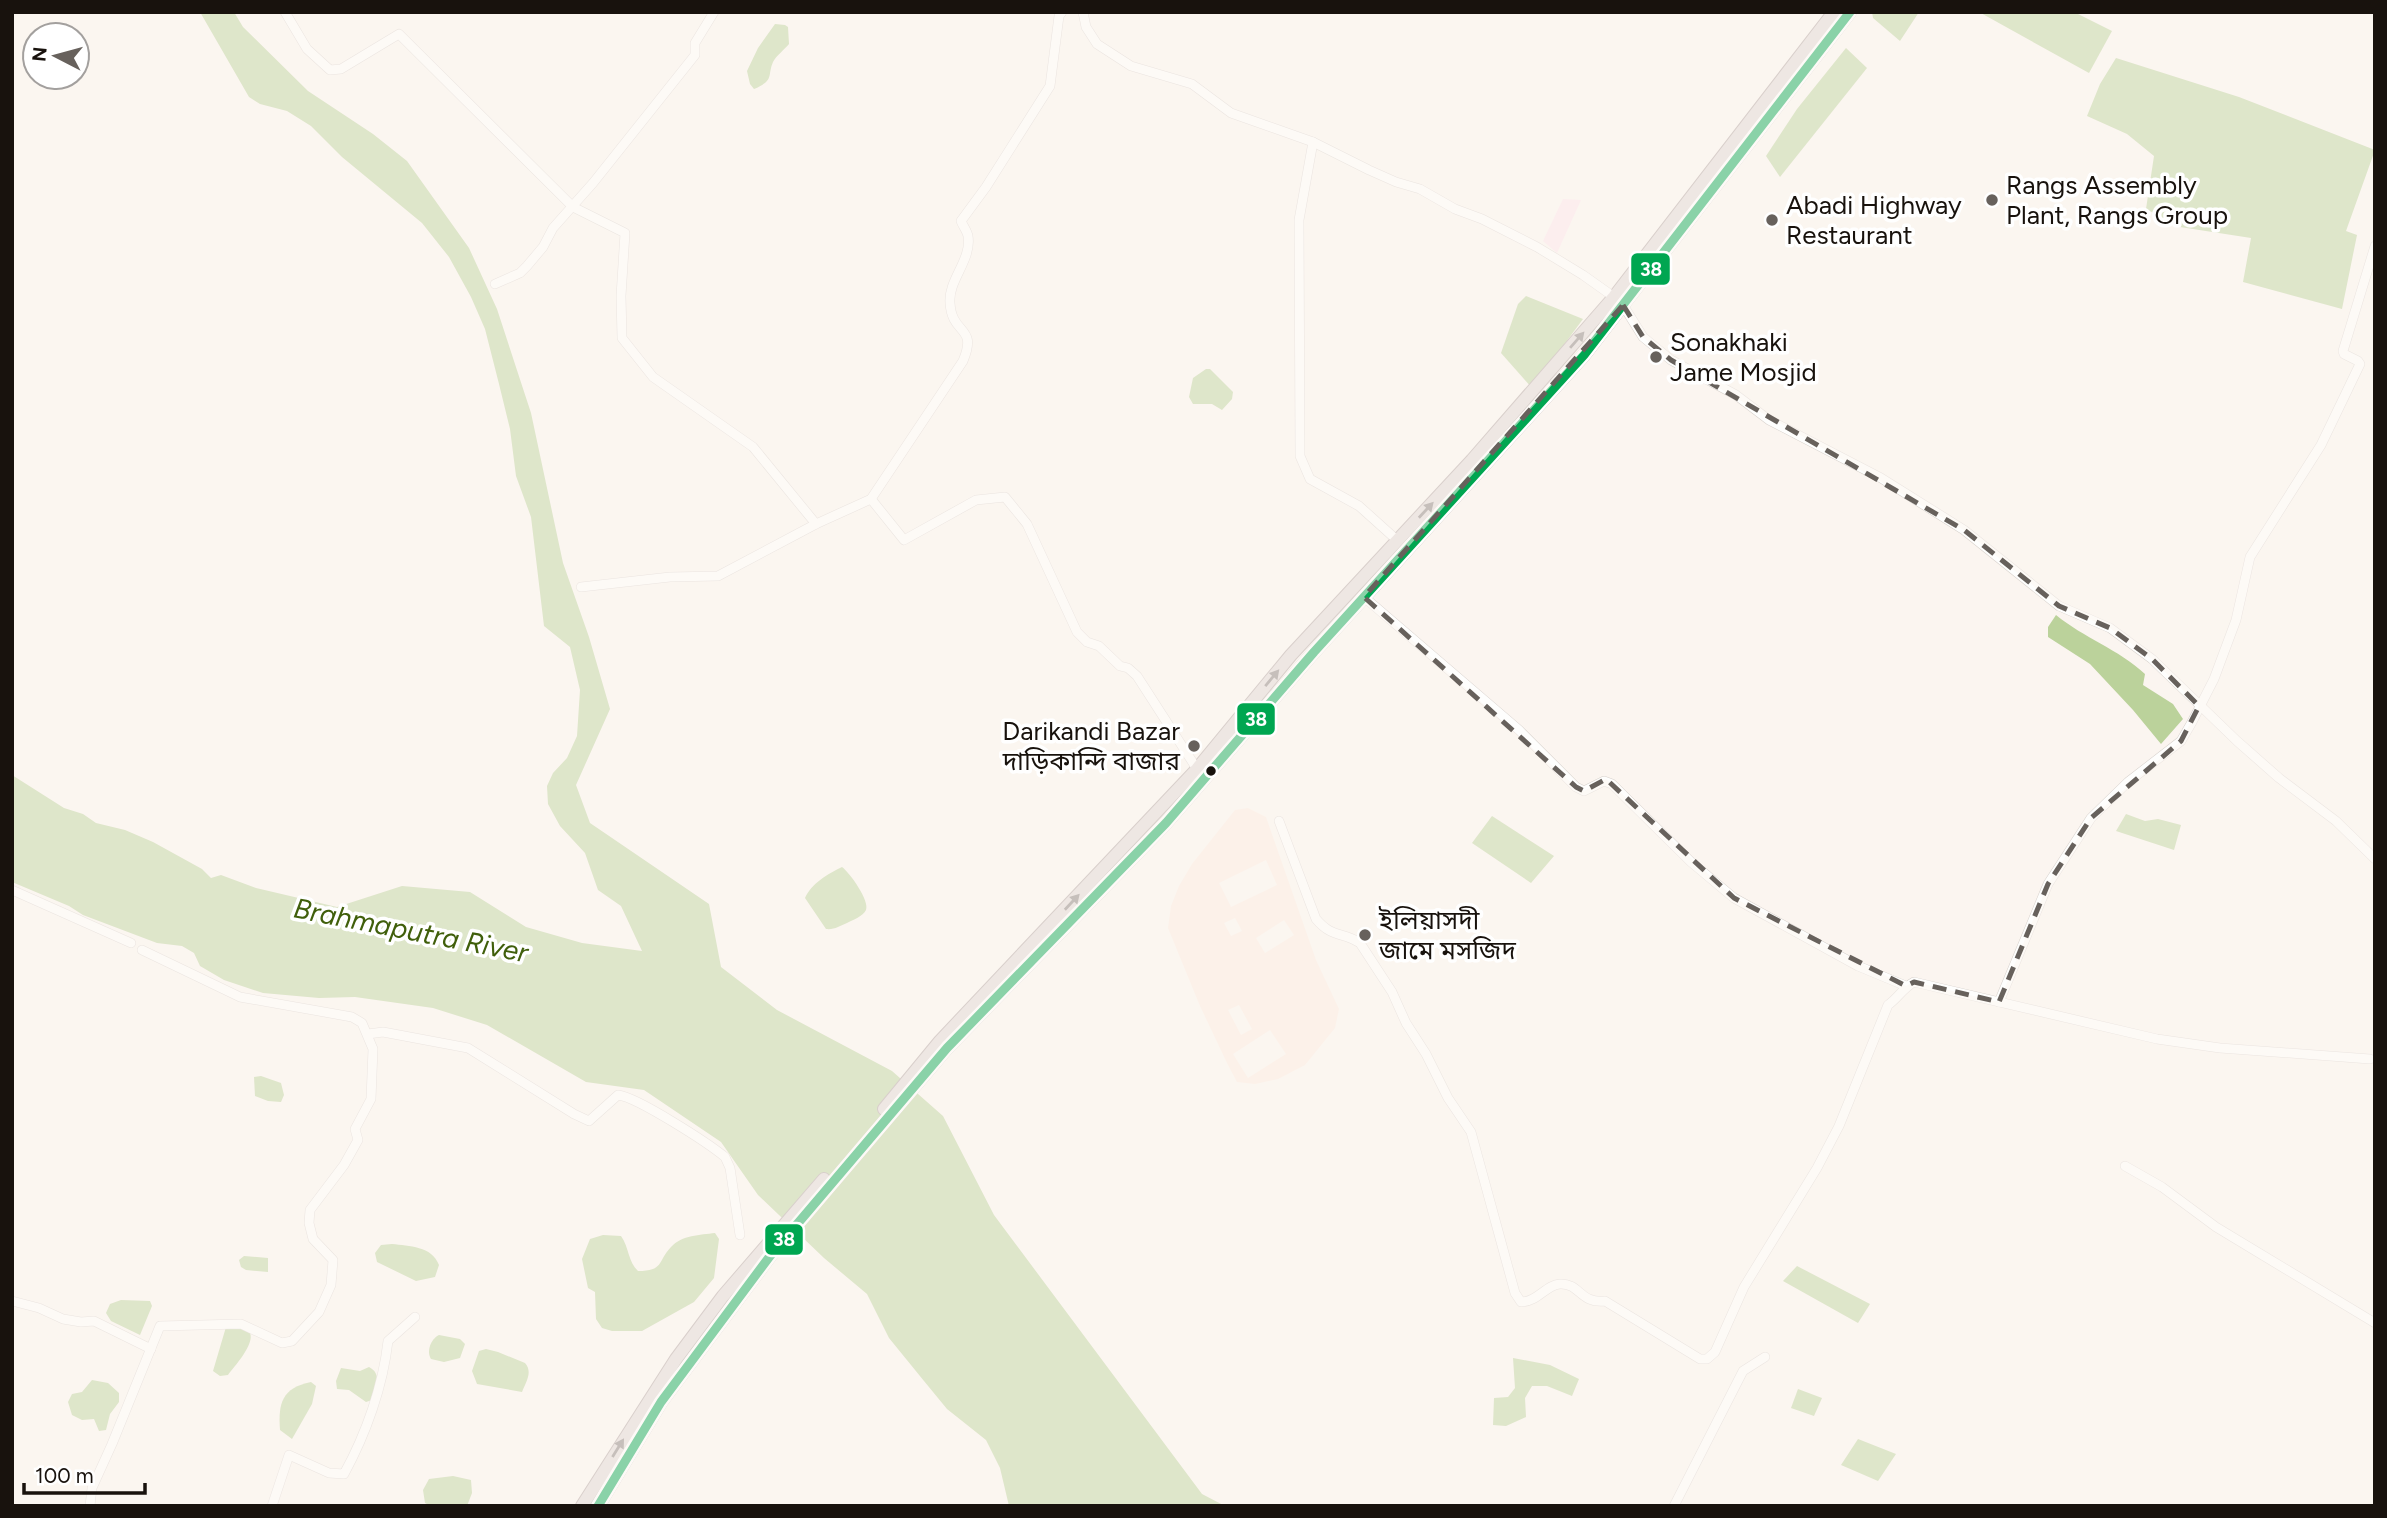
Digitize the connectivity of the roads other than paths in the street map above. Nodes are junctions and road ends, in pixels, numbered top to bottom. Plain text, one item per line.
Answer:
1 (285, 12) edge
2 (714, 12) edge
3 (1062, 12) edge
4 (1083, 12) edge
5 (1833, 12) edge
6 (1850, 12) edge
7 (1313, 142) junction
8 (573, 207) junction
9 (2375, 246) edge
10 (495, 284) dead end
11 (1618, 301) junction
12 (871, 499) junction
13 (816, 524) junction
14 (1398, 541) junction
15 (582, 587) dead end
16 (1364, 597) junction
17 (2199, 706) junction
18 (1197, 769) junction
19 (1279, 821) dead end
20 (2375, 859) edge
21 (12, 890) edge
22 (131, 943) dead end
23 (142, 950) dead end
24 (1906, 986) junction
25 (1999, 1002) junction
26 (368, 1034) junction
27 (944, 1044) junction
28 (2370, 1059) dead end
29 (2125, 1166) dead end
30 (740, 1235) dead end
31 (766, 1253) junction
32 (12, 1301) edge
33 (415, 1317) dead end
34 (2375, 1323) edge
35 (151, 1349) junction
36 (1765, 1357) dead end
37 (90, 1506) edge
38 (272, 1506) edge
39 (582, 1506) edge
40 (598, 1506) edge
41 (1674, 1506) edge

1 - 8 street
2 - 8 street
3 - 12 street
4 - 7 street
5 - 11 highway
6 - 11 highway
7 - 11 street
7 - 14 street
8 - 10 street
8 - 13 street
9 - 17 street
14 -> 11 highway
11 - 16 highway
11 - 17 street
12 - 13 street
12 - 18 street
13 - 15 street
18 -> 14 highway
16 - 24 street
16 - 27 highway
17 - 20 street
17 - 25 street
27 -> 18 highway
19 - 24 street
21 - 22 street
23 - 26 street
24 - 25 street
25 - 28 street
26 - 30 street
26 - 35 street
27 - 31 highway
29 - 34 street
39 -> 31 highway
31 - 40 highway
32 - 35 street
33 - 38 street
35 - 37 street
36 - 41 street

